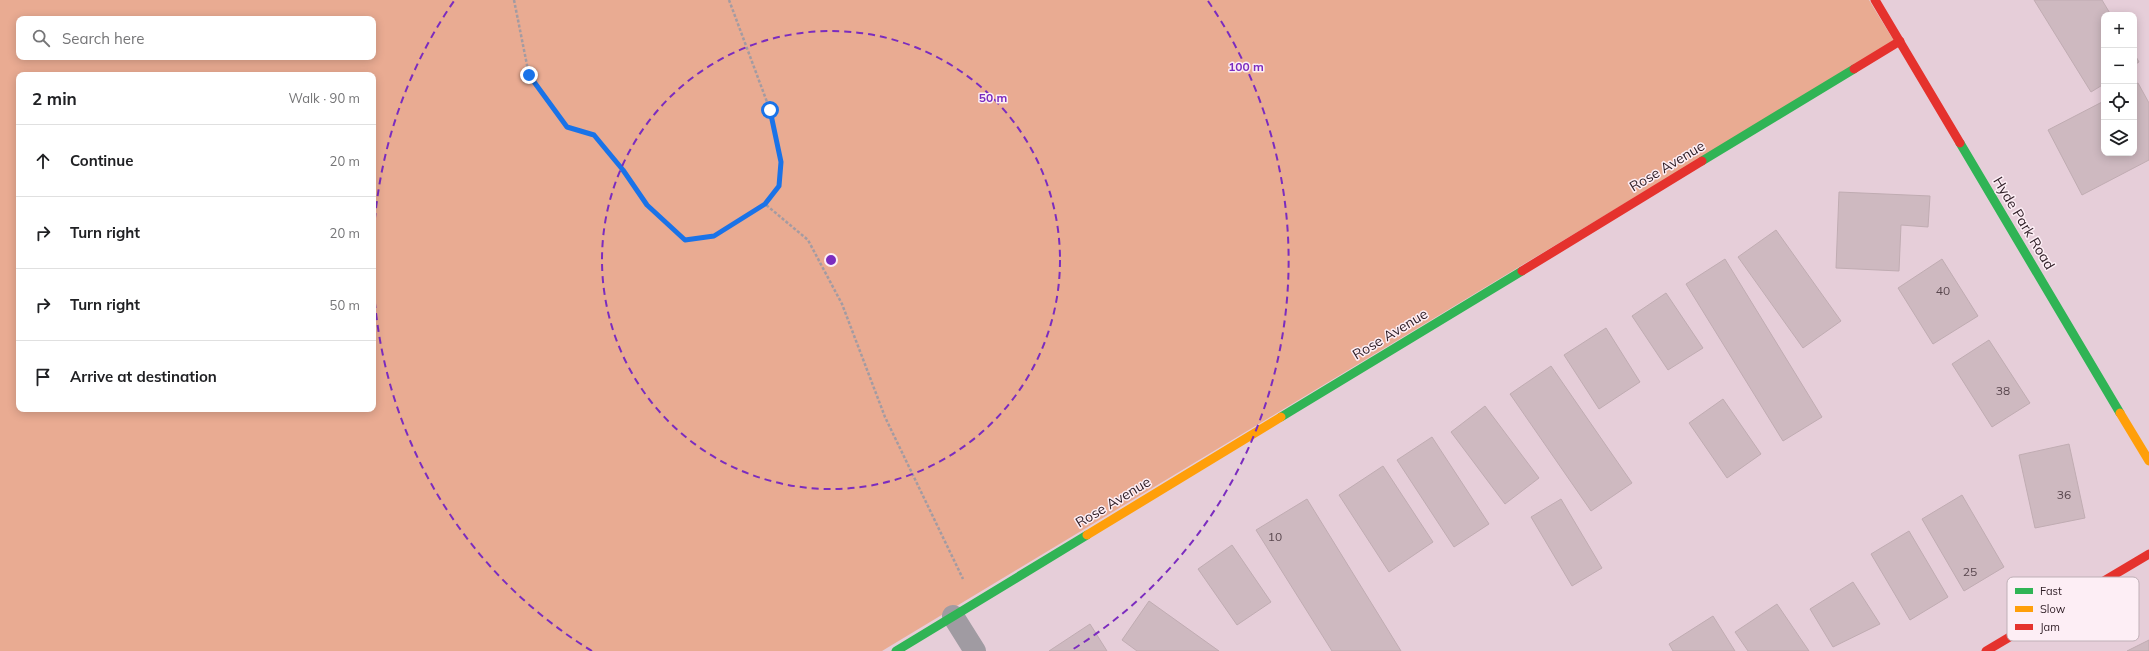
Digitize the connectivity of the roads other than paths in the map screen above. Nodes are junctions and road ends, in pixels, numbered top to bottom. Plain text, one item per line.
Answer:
1 (1875, 0) edge
2 (1900, 41) junction
3 (2149, 461) edge
4 (2149, 554) edge
5 (2110, 577) edge
6 (953, 616) junction
7 (2007, 639) edge
8 (896, 651) edge
9 (975, 651) edge
10 (1986, 651) edge

1 - 2 street, Hyde Park Road
2 - 3 street, Hyde Park Road
2 - 6 street, Rose Avenue
4 - 5 street
6 - 8 street, Rose Avenue
6 - 9 street
7 - 10 street

